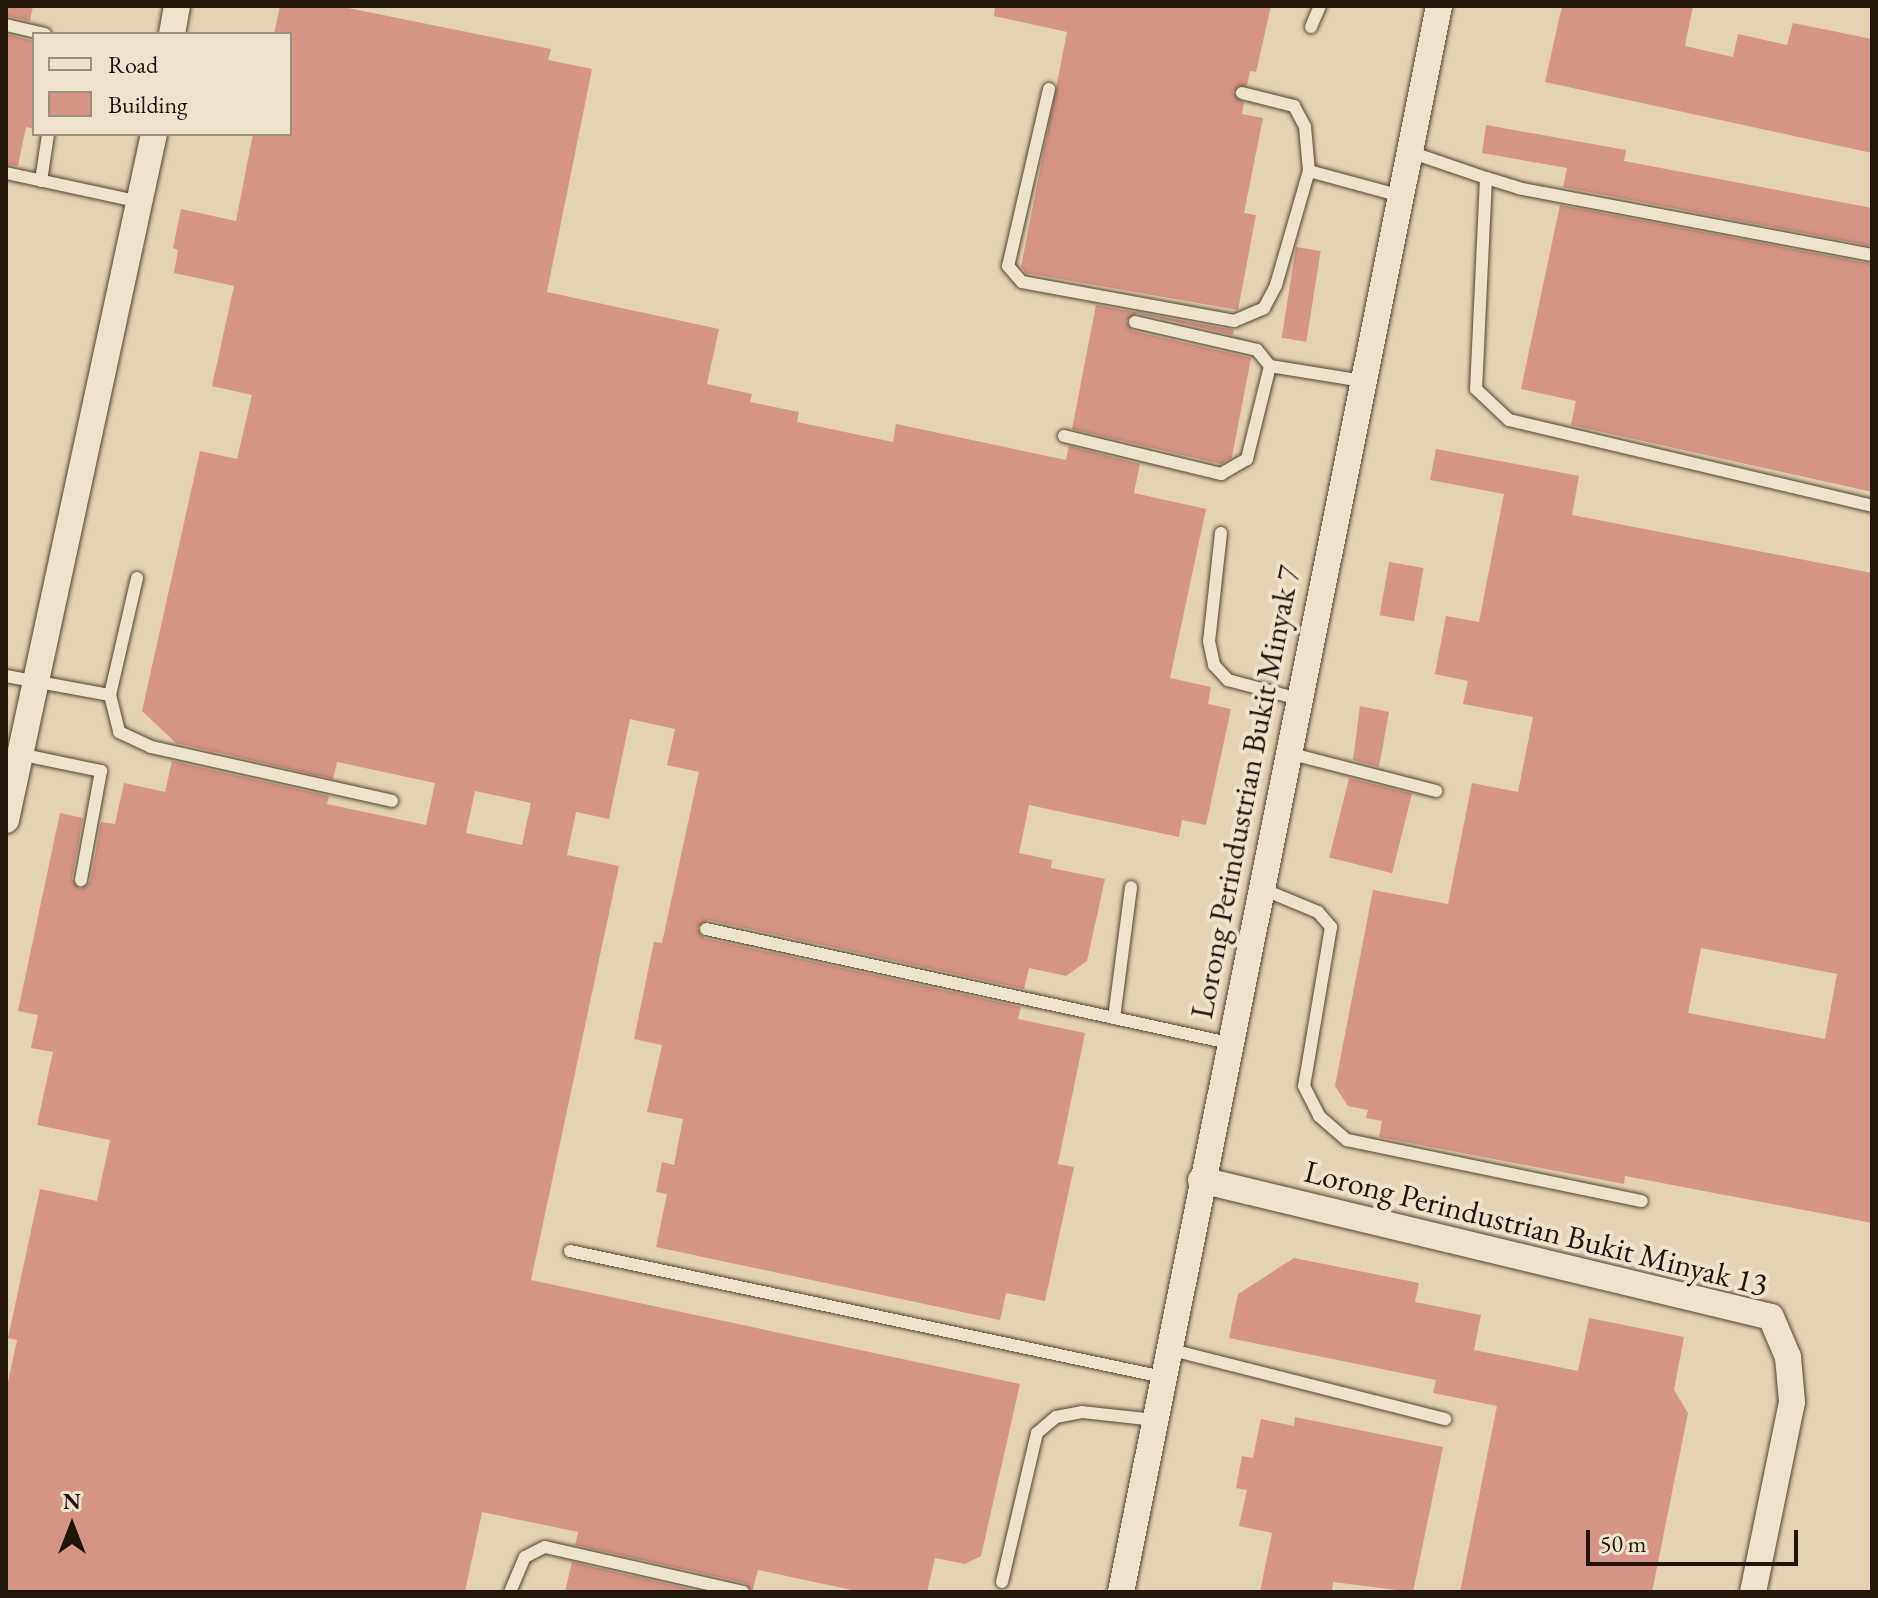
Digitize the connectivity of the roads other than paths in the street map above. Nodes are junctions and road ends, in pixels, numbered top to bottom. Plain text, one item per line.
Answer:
1 (177, 6) edge
2 (1320, 6) edge
3 (1439, 6) edge
4 (6, 25) edge
5 (1311, 27) dead end
6 (36, 32) edge
7 (172, 32) edge
8 (1049, 89) dead end
9 (1242, 93) dead end
10 (48, 136) edge
11 (154, 136) edge
12 (1410, 152) junction
13 (1309, 171) junction
14 (6, 173) edge
15 (1486, 178) junction
16 (41, 181) junction
17 (1401, 196) junction
18 (141, 203) junction
19 (1872, 255) edge
20 (1135, 322) dead end
21 (1270, 366) junction
22 (1363, 381) junction
23 (1064, 436) dead end
24 (1872, 506) edge
25 (1221, 533) dead end
26 (137, 578) dead end
27 (6, 676) edge
28 (34, 682) junction
29 (110, 695) junction
30 (1299, 699) junction
31 (1288, 753) junction
32 (19, 754) junction
33 (1436, 791) dead end
34 (392, 801) dead end
35 (6, 820) edge
36 (81, 880) dead end
37 (1131, 887) dead end
38 (1260, 888) junction
39 (706, 929) dead end
40 (1114, 1018) junction
41 (1229, 1043) junction
42 (1201, 1180) junction
43 (1642, 1201) dead end
44 (570, 1251) dead end
45 (1168, 1349) junction
46 (1163, 1377) junction
47 (1445, 1419) dead end
48 (1154, 1420) junction
49 (1002, 1582) dead end
50 (510, 1592) edge
51 (743, 1592) edge
52 (1121, 1592) edge
53 (1753, 1592) edge

1 - 7 street
2 - 5 lane
3 - 12 street, Lorong Perindustrian Bukit Minyak 7
4 - 6 lane
8 - 13 lane
9 - 13 lane
10 - 16 lane
11 - 18 street
12 - 15 lane
12 - 17 street, Lorong Perindustrian Bukit Minyak 7
13 - 17 lane
14 - 16 lane
15 - 19 lane
15 - 24 lane
16 - 18 lane
17 - 22 street, Lorong Perindustrian Bukit Minyak 7
18 - 28 street
20 - 21 lane
21 - 22 lane
21 - 23 lane
22 - 30 street, Lorong Perindustrian Bukit Minyak 7
25 - 30 lane
26 - 29 lane
27 - 28 lane
28 - 29 lane
28 - 32 street
29 - 34 lane
30 - 31 street, Lorong Perindustrian Bukit Minyak 7
31 - 33 lane
31 - 38 street, Lorong Perindustrian Bukit Minyak 7
32 - 35 street
32 - 36 lane
37 - 40 lane
38 - 41 street, Lorong Perindustrian Bukit Minyak 7
38 - 43 lane
39 - 40 lane
40 - 41 lane
41 - 42 street, Lorong Perindustrian Bukit Minyak 7
42 - 45 street, Lorong Perindustrian Bukit Minyak 7
42 - 53 street, Lorong Perindustrian Bukit Minyak 13
44 - 46 lane
45 - 46 street, Lorong Perindustrian Bukit Minyak 7
45 - 47 lane
46 - 48 street, Lorong Perindustrian Bukit Minyak 7
48 - 49 lane
48 - 52 street, Lorong Perindustrian Bukit Minyak 7
50 - 51 lane

